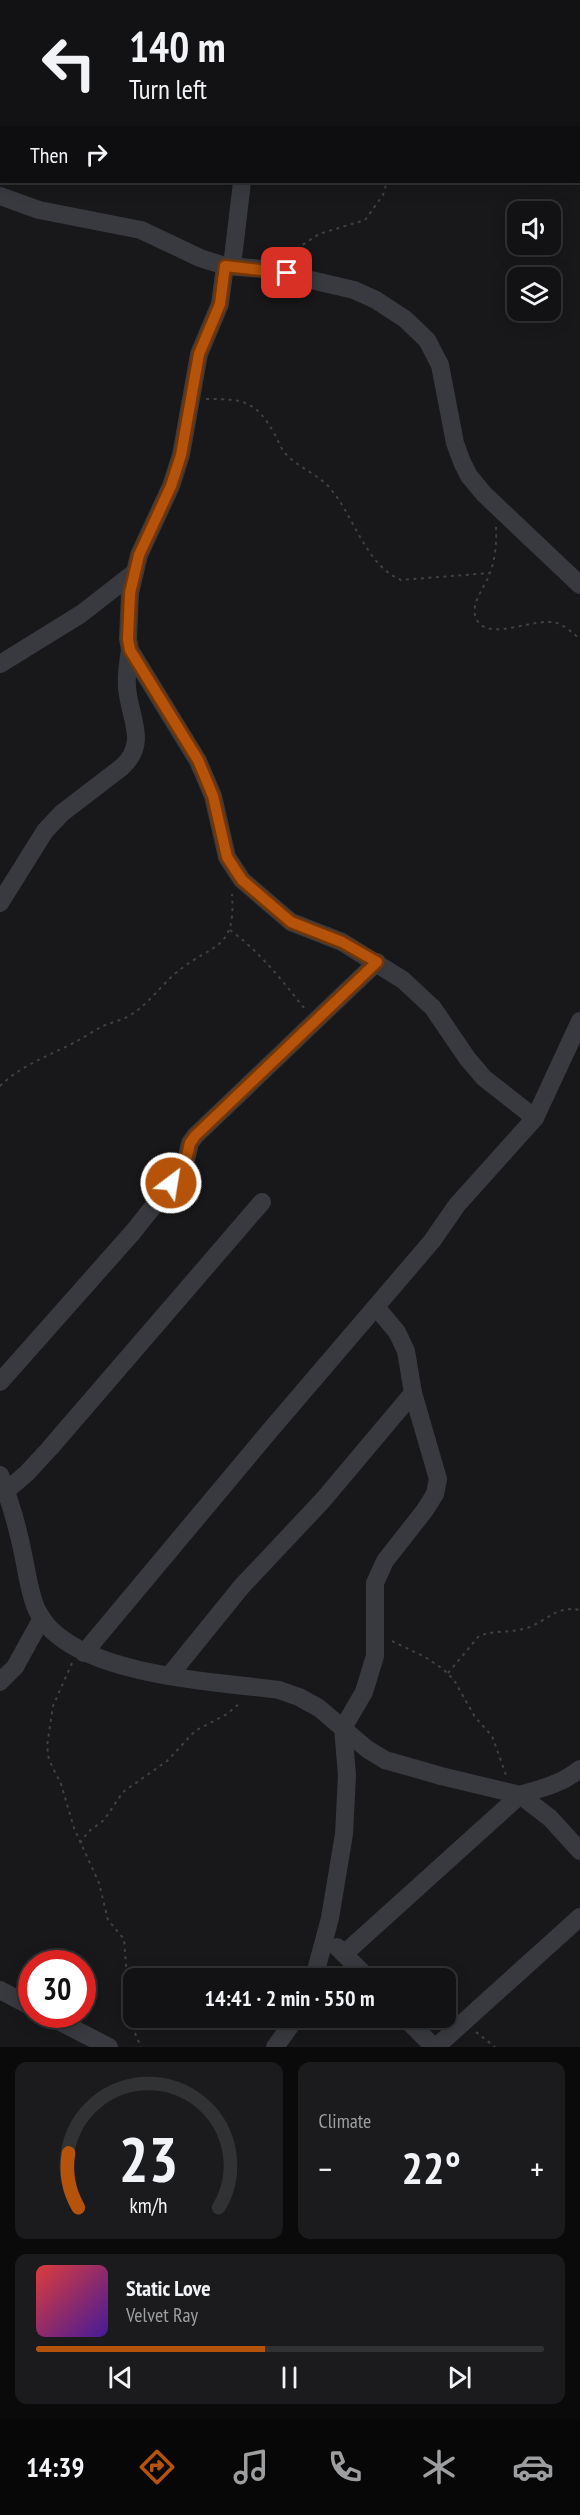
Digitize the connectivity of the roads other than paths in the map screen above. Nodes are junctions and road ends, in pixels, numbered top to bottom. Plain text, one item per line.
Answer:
1 (242, 183) edge
2 (0, 196) edge
3 (228, 266) junction
4 (135, 572) junction
5 (580, 585) edge
6 (130, 650) junction
7 (0, 664) edge
8 (0, 903) edge
9 (377, 962) junction
10 (580, 1021) edge
11 (535, 1118) junction
12 (262, 1202) dead end
13 (376, 1307) junction
14 (0, 1382) edge
15 (413, 1393) junction
16 (3, 1483) edge
17 (42, 1618) junction
18 (81, 1651) junction
19 (169, 1676) junction
20 (0, 1682) edge
21 (343, 1728) junction
22 (580, 1769) edge
23 (516, 1793) junction
24 (580, 1851) edge
25 (580, 1917) edge
26 (326, 1935) junction
27 (344, 1954) junction
28 (317, 1968) edge
29 (358, 1968) edge
30 (0, 1990) edge
31 (18, 2000) edge
32 (72, 2028) edge
33 (290, 2028) edge
34 (415, 2028) edge
35 (282, 2042) edge
36 (109, 2047) edge
37 (435, 2047) edge

1 - 3 street
2 - 3 street
3 - 4 street
3 - 5 street
4 - 6 street
4 - 7 street
6 - 8 street
6 - 9 street
9 - 11 street
9 - 14 street
10 - 11 street
11 - 13 street
12 - 16 street
13 - 15 street
13 - 18 street
15 - 19 street
15 - 21 street
16 - 17 street
17 - 18 street
17 - 20 street
18 - 19 street
19 - 21 street
21 - 23 street
21 - 26 street
22 - 23 street
23 - 24 street
23 - 27 street
25 - 37 street
26 - 27 street
26 - 28 street
27 - 29 street
30 - 31 street
32 - 36 street
33 - 35 street
34 - 37 street

